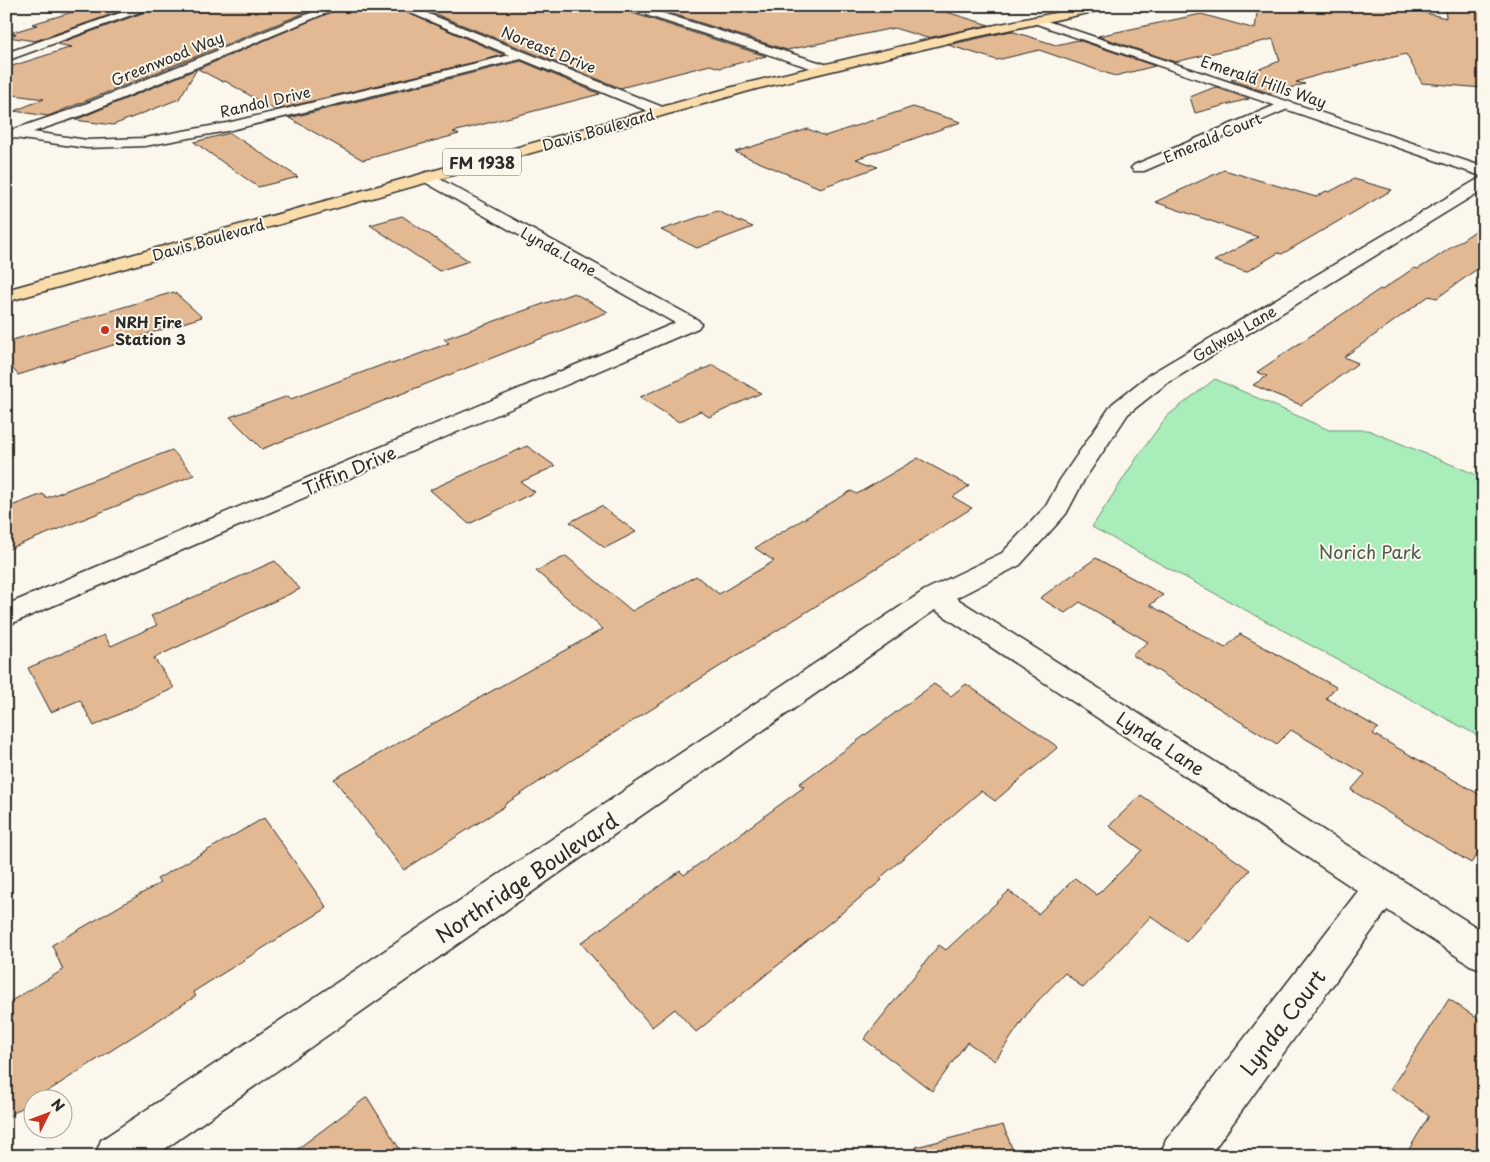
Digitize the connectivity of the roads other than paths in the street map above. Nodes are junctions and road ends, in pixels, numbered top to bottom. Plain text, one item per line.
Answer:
1 (150, 6) edge
2 (338, 6) edge
3 (399, 6) edge
4 (628, 6) edge
5 (1107, 6) edge
6 (1035, 20) junction
7 (520, 56) junction
8 (6, 57) edge
9 (824, 68) junction
10 (1285, 105) junction
11 (660, 111) junction
12 (10, 135) edge
13 (1139, 168) dead end
14 (1484, 172) edge
15 (427, 177) junction
16 (1484, 182) edge
17 (6, 296) edge
18 (691, 324) joint
19 (935, 597) junction
20 (6, 616) edge
21 (1383, 887) junction
22 (1484, 953) edge
23 (117, 1156) edge
24 (1182, 1156) edge

1 - 8 street
2 - 12 street, Greenwood Way
3 - 7 street, Noreast Drive
4 - 9 street
5 - 6 main road, Davis Boulevard / FM 1938
6 - 9 main road, Davis Boulevard / FM 1938
6 - 10 street, Emerald Hills Way
7 - 11 street, Noreast Drive
7 - 12 street, Randol Drive
9 - 11 main road, Davis Boulevard / FM 1938
10 - 13 street, Emerald Court
10 - 14 street, Emerald Hills Way
11 - 15 main road, Davis Boulevard / FM 1938
15 - 17 main road, Davis Boulevard / FM 1938
15 - 18 street, Lynda Lane
16 - 19 street, Galway Lane
18 - 20 street, Tiffin Drive
19 - 21 street, Lynda Lane
19 - 23 street, Northridge Boulevard
21 - 22 street, Lynda Lane
21 - 24 street, Lynda Court

